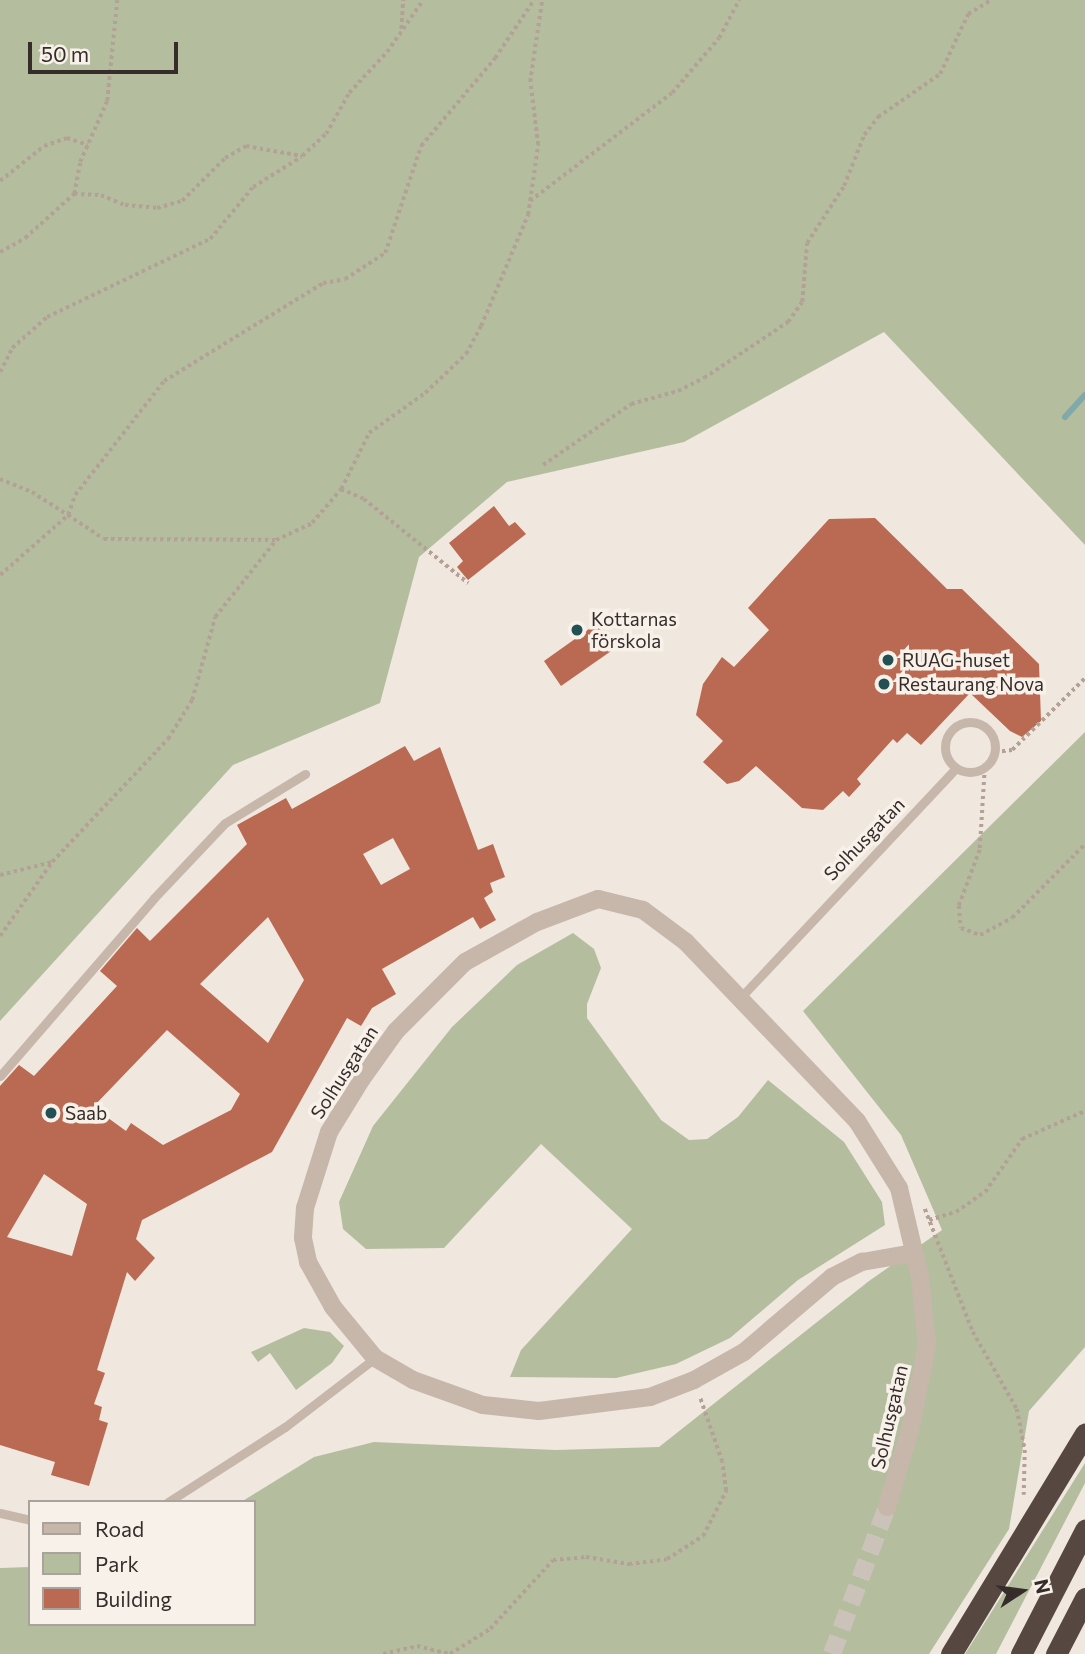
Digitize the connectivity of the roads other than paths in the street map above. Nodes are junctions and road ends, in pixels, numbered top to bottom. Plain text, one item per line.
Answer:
1 (956, 768) junction
2 (305, 774) dead end
3 (741, 997) junction
4 (0, 1076) edge
5 (915, 1253) junction
6 (375, 1358) junction
7 (1085, 1434) edge
8 (171, 1500) edge
9 (887, 1507) tunnel mouth
10 (0, 1513) edge
11 (28, 1520) edge
12 (1085, 1530) edge
13 (1085, 1598) edge
14 (951, 1654) edge
15 (1021, 1654) edge
16 (1056, 1654) edge

1 - 1 lane
1 - 3 lane, Solhusgatan
2 - 4 lane
3 - 5 street, Solhusgatan
3 - 6 street, Solhusgatan
5 - 6 street, Solhusgatan
5 - 9 street, Solhusgatan
6 - 8 lane
7 - 14 highway
10 - 11 lane
12 - 15 highway
13 - 16 highway

